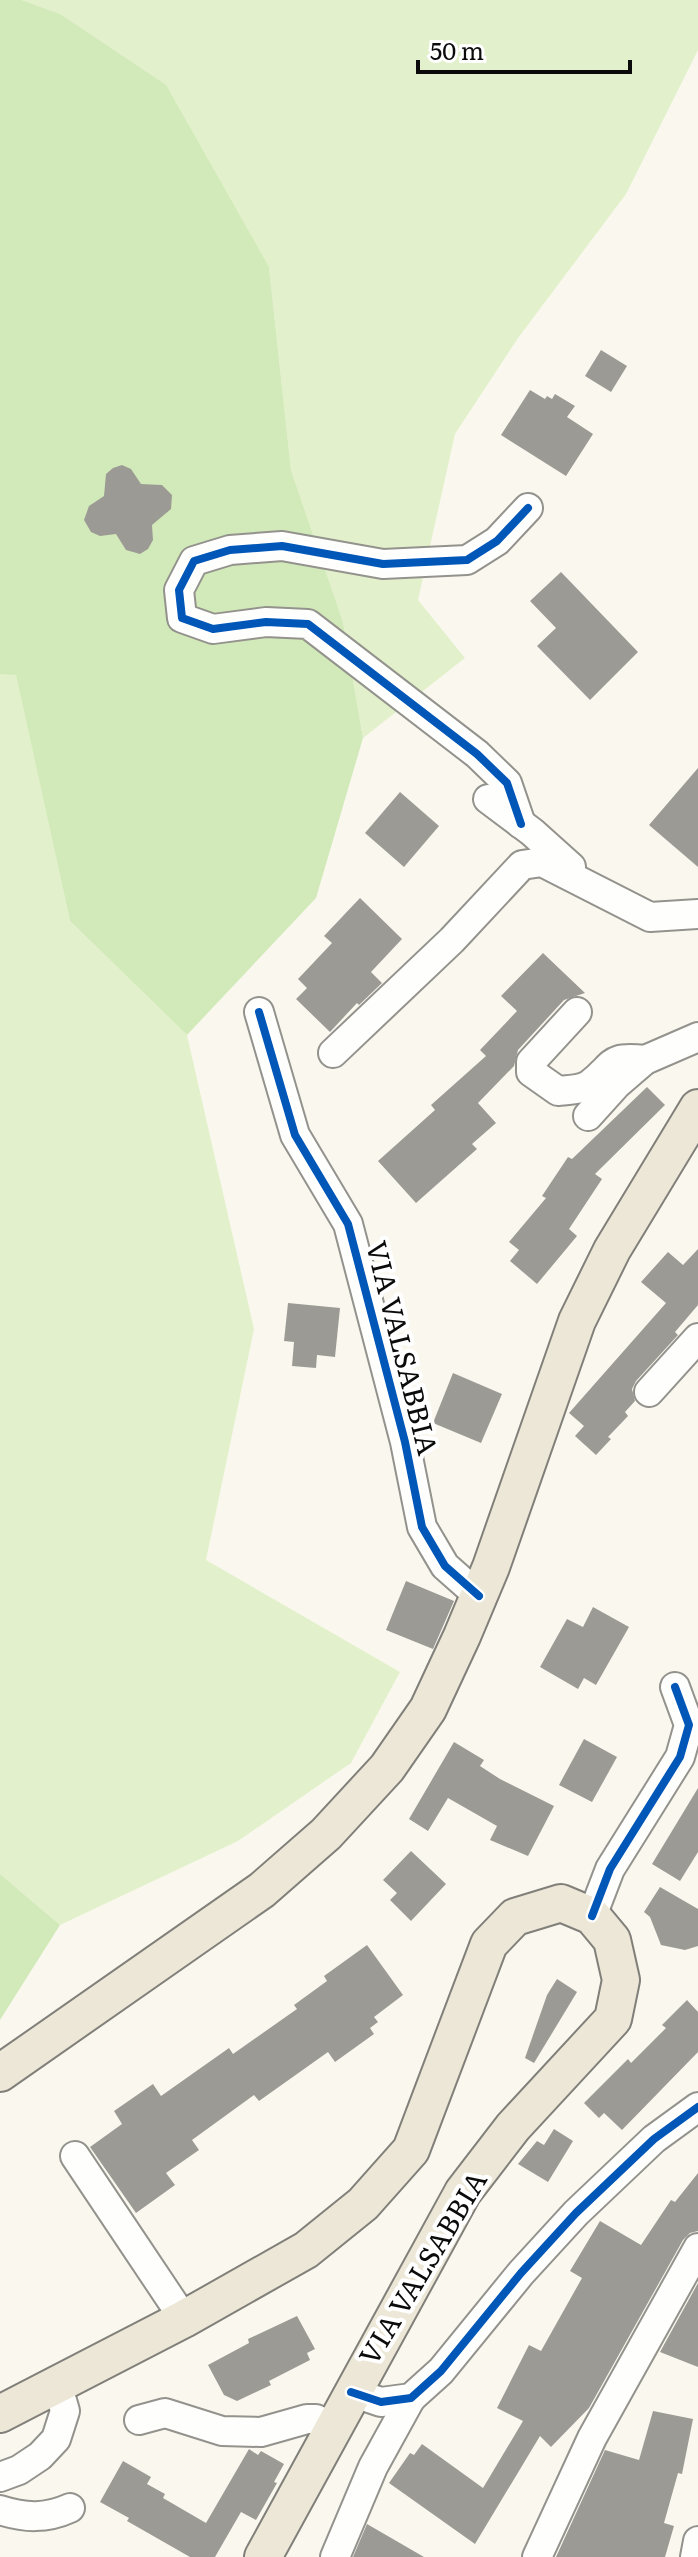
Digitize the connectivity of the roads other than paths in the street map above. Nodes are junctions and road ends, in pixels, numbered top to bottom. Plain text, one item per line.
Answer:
1 (528, 508) dead end
2 (488, 799) dead end
3 (521, 824) junction
4 (591, 886) junction
5 (698, 914) edge
6 (259, 1012) dead end
7 (577, 1012) dead end
8 (698, 1037) edge
9 (333, 1053) dead end
10 (645, 1060) junction
11 (698, 1108) edge
12 (588, 1116) dead end
13 (698, 1338) edge
14 (649, 1392) dead end
15 (479, 1596) junction
16 (675, 1687) dead end
17 (592, 1916) junction
18 (0, 2073) edge
19 (698, 2107) edge
20 (75, 2156) dead end
21 (698, 2248) edge
22 (184, 2319) junction
23 (57, 2383) junction
24 (351, 2392) junction
25 (411, 2398) junction
26 (0, 2414) edge
27 (139, 2420) dead end
28 (332, 2428) junction
29 (0, 2477) edge
30 (70, 2508) dead end
31 (0, 2510) edge
32 (698, 2541) edge
33 (263, 2557) edge
34 (335, 2557) edge
35 (537, 2557) edge
36 (695, 2557) edge

1 - 3 street
2 - 3 street
3 - 4 street
4 - 5 street
4 - 9 street
6 - 15 street, VIA VALSABBIA
7 - 10 street
8 - 10 street
10 - 12 street
11 - 15 main road
13 - 14 street
15 - 18 main road
16 - 17 street
17 - 22 main road
17 - 24 main road, VIA VALSABBIA
19 - 25 street
20 - 22 street
21 - 35 street
22 - 23 main road
23 - 26 main road
23 - 29 street
24 - 25 street
24 - 28 main road, VIA VALSABBIA
25 - 34 street
27 - 28 street
28 - 33 main road, VIA VALSABBIA
30 - 31 street
32 - 36 street

